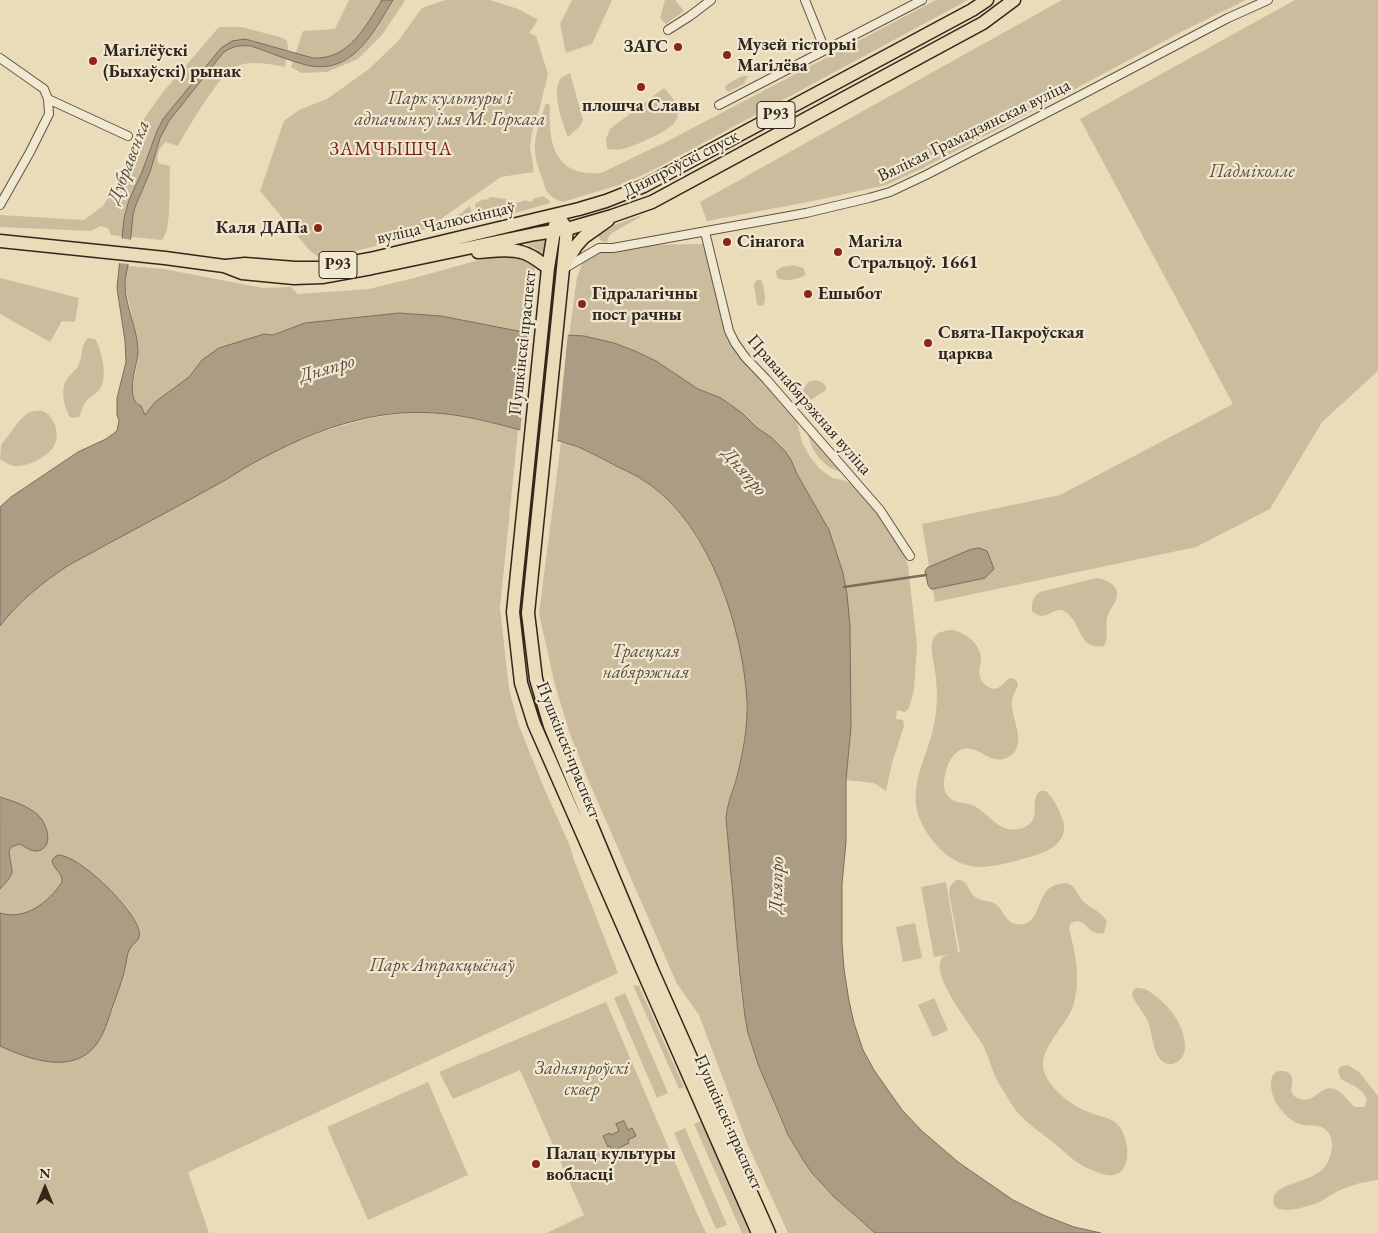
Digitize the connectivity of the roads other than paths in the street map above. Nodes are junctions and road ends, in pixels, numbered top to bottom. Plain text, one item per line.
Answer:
1 (710, 0) edge
2 (804, 0) edge
3 (922, 0) edge
4 (987, 0) edge
5 (1014, 0) edge
6 (1268, 0) edge
7 (668, 30) dead end
8 (825, 50) junction
9 (0, 58) edge
10 (48, 100) junction
11 (719, 105) dead end
12 (128, 136) dead end
13 (0, 206) edge
14 (557, 215) junction
15 (612, 216) junction
16 (560, 230) junction
17 (594, 230) junction
18 (706, 232) junction
19 (4, 241) edge
20 (598, 248) junction
21 (421, 258) junction
22 (224, 266) junction
23 (548, 268) junction
24 (562, 270) junction
25 (910, 556) dead end
26 (758, 1233) edge
27 (769, 1233) edge

1 - 7 street
2 - 8 street
3 - 8 street
4 - 14 main road, Дняпроўскі спуск / Р93
5 - 15 main road, Дняпроўскі спуск / Р93
6 - 18 street, Вялікая Грамадзянская вуліца
8 - 11 street
9 - 10 street
10 - 12 street
10 - 13 street
14 - 16 main road, Пушкінскі праспект
14 - 22 main road, вуліца Чалюскінцаў / Р93
15 - 16 main road, Дняпроўскі спуск / Р93
15 - 17 main road, Пушкінскі праспект
16 - 21 main road, вуліца Чалюскінцаў / Р93
16 - 23 main road, Пушкінскі праспект
16 - 24 main road, Пушкінскі праспект
17 - 20 street
17 - 24 main road, Пушкінскі праспект
18 - 20 street, Вялікая Грамадзянская вуліца
18 - 25 street, Праванабярэжная вуліца
19 - 22 main road, вуліца Чалюскінцаў / Р93
20 - 24 street, Вялікая Грамадзянская вуліца
21 - 22 main road, вуліца Чалюскінцаў / Р93
21 - 23 main road
23 - 26 main road, Пушкінскі праспект
24 - 27 main road, Пушкінскі праспект

